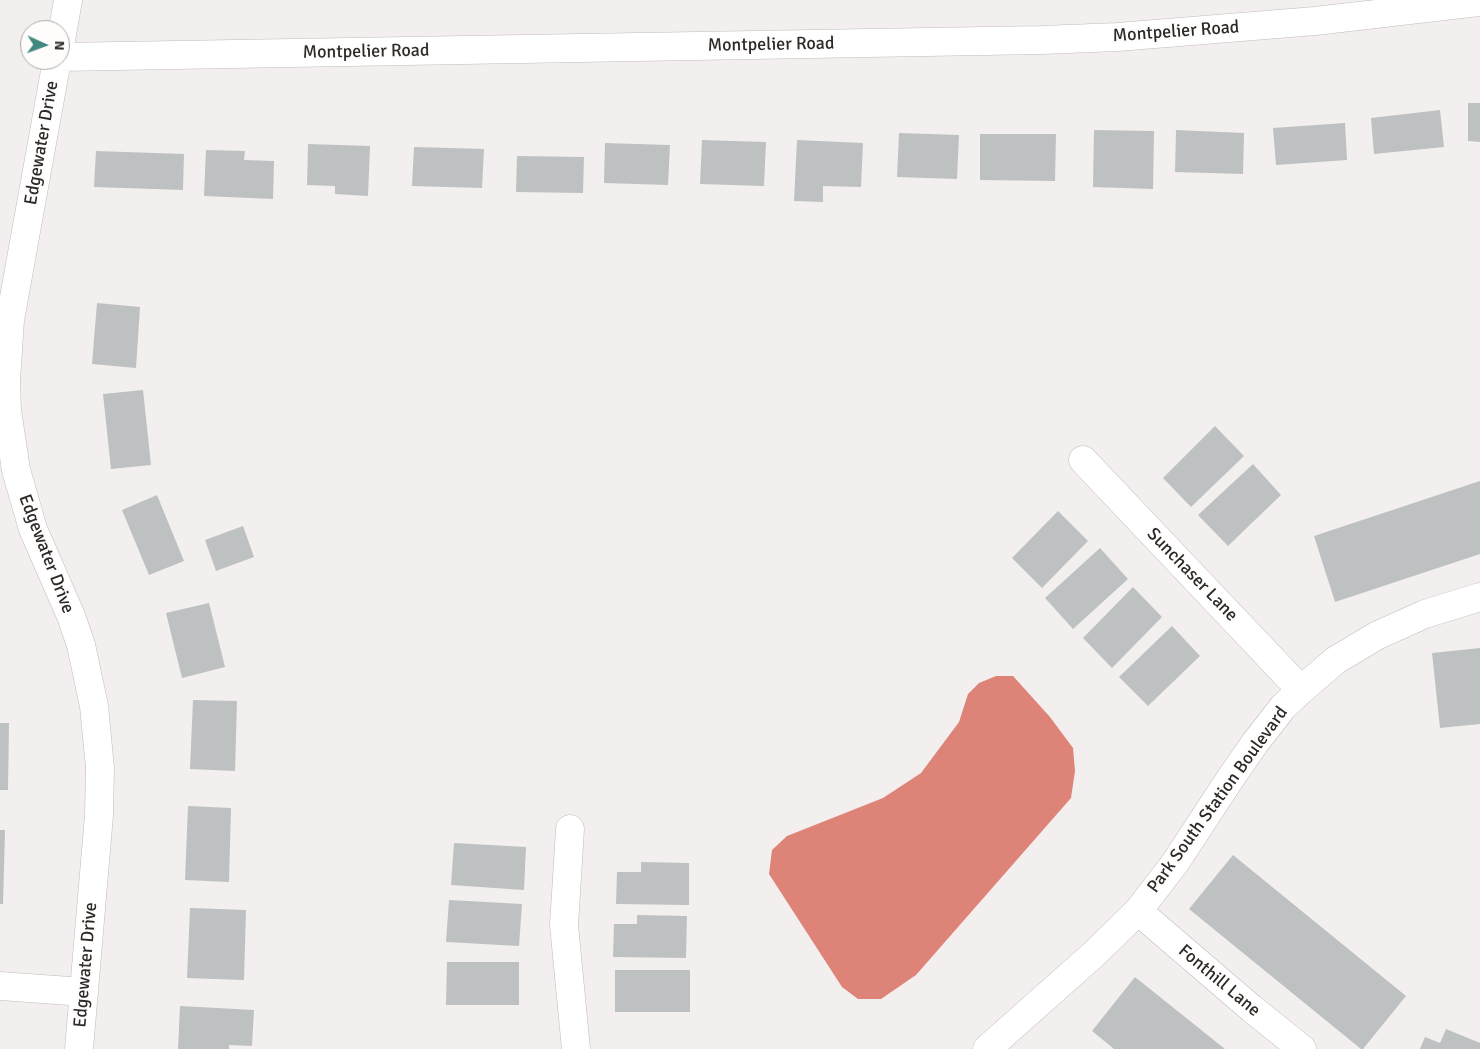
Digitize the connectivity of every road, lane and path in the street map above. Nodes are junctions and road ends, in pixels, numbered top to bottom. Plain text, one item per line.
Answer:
1 (68, 0) edge
2 (1480, 2) edge
3 (65, 20) edge
4 (70, 57) edge
5 (56, 70) edge
6 (1083, 460) dead end
7 (1480, 597) edge
8 (1301, 690) junction
9 (570, 830) dead end
10 (1138, 911) junction
11 (0, 986) edge
12 (84, 992) junction
13 (79, 1049) edge
14 (576, 1049) edge
15 (987, 1049) edge
16 (1302, 1049) edge

1 - 3 street
2 - 4 street, Montpelier Road
5 - 12 street, Edgewater Drive
6 - 8 street, Sunchaser Lane
7 - 8 street, Park South Station Boulevard
8 - 10 street, Park South Station Boulevard
9 - 14 street
10 - 15 street, Park South Station Boulevard
10 - 16 street, Fonthill Lane
11 - 12 street
12 - 13 street, Edgewater Drive

